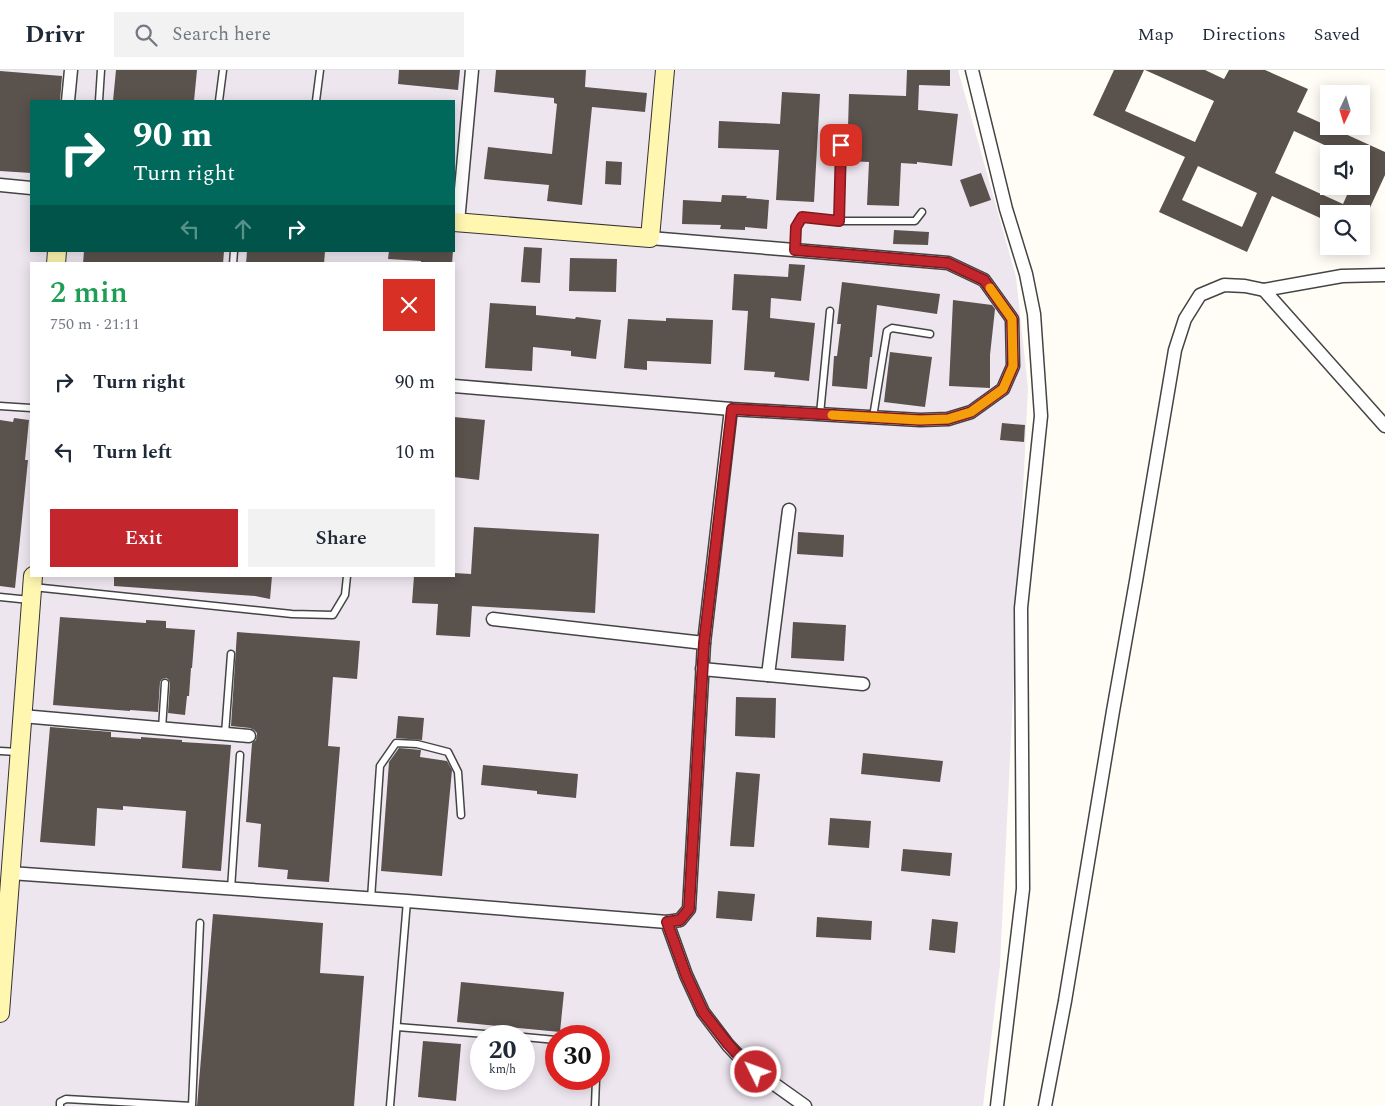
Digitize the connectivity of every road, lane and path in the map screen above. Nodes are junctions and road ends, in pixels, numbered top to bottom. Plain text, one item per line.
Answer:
1 (70, 70) edge
2 (101, 70) edge
3 (223, 70) edge
4 (320, 70) edge
5 (472, 70) edge
6 (665, 70) edge
7 (972, 70) edge
8 (68, 100) edge
9 (99, 100) edge
10 (219, 100) edge
11 (316, 100) edge
12 (841, 145) dead end
13 (0, 185) edge
14 (30, 188) edge
15 (922, 212) dead end
16 (839, 221) junction
17 (456, 222) edge
18 (650, 238) junction
19 (795, 250) junction
20 (1385, 274) edge
21 (1264, 290) junction
22 (830, 311) dead end
23 (1034, 314) junction
24 (1012, 319) junction
25 (930, 334) dead end
26 (455, 386) edge
27 (0, 406) edge
28 (30, 408) edge
29 (732, 409) junction
30 (820, 414) junction
31 (873, 417) junction
32 (1385, 426) edge
33 (789, 510) dead end
34 (346, 577) edge
35 (32, 588) edge
36 (0, 597) edge
37 (493, 619) dead end
38 (704, 643) junction
39 (231, 654) dead end
40 (702, 669) junction
41 (768, 675) junction
42 (165, 683) dead end
43 (863, 684) dead end
44 (22, 716) junction
45 (162, 729) junction
46 (225, 734) junction
47 (249, 736) dead end
48 (0, 751) edge
49 (20, 752) junction
50 (240, 756) dead end
51 (461, 814) dead end
52 (5, 872) edge
53 (231, 888) junction
54 (371, 898) junction
55 (406, 901) junction
56 (667, 922) junction
57 (200, 923) dead end
58 (0, 1013) edge
59 (396, 1027) junction
60 (470, 1033) edge
61 (596, 1090) edge
62 (60, 1106) edge
63 (192, 1106) edge
64 (390, 1106) edge
65 (595, 1106) edge
66 (805, 1106) edge
67 (997, 1106) edge
68 (1045, 1106) edge

1 - 8 street
2 - 9 lane
3 - 10 lane
4 - 11 lane
5 - 17 street
6 - 18 street
7 - 23 street
12 - 16 lane
13 - 14 street
15 - 16 lane
16 - 19 lane
17 - 18 street
18 - 19 street
19 - 24 street
20 - 21 street
21 - 32 street
21 - 68 street
22 - 30 lane
23 - 24 street
23 - 67 street
24 - 31 street
25 - 31 lane
26 - 29 street
27 - 28 lane
29 - 30 street
29 - 38 street
30 - 31 street
33 - 41 street
34 - 35 lane
35 - 36 lane
35 - 44 street
37 - 38 street
38 - 40 street
39 - 46 lane
40 - 41 street
40 - 56 street
41 - 43 street
42 - 45 lane
44 - 45 street
44 - 49 street
45 - 46 street
46 - 47 street
48 - 49 lane
49 - 52 street
50 - 53 lane
51 - 54 lane
52 - 53 street
52 - 58 street
53 - 54 street
54 - 55 street
55 - 56 street
55 - 59 lane
56 - 66 street
57 - 63 lane
59 - 60 lane
59 - 64 lane
61 - 65 lane
62 - 63 lane

